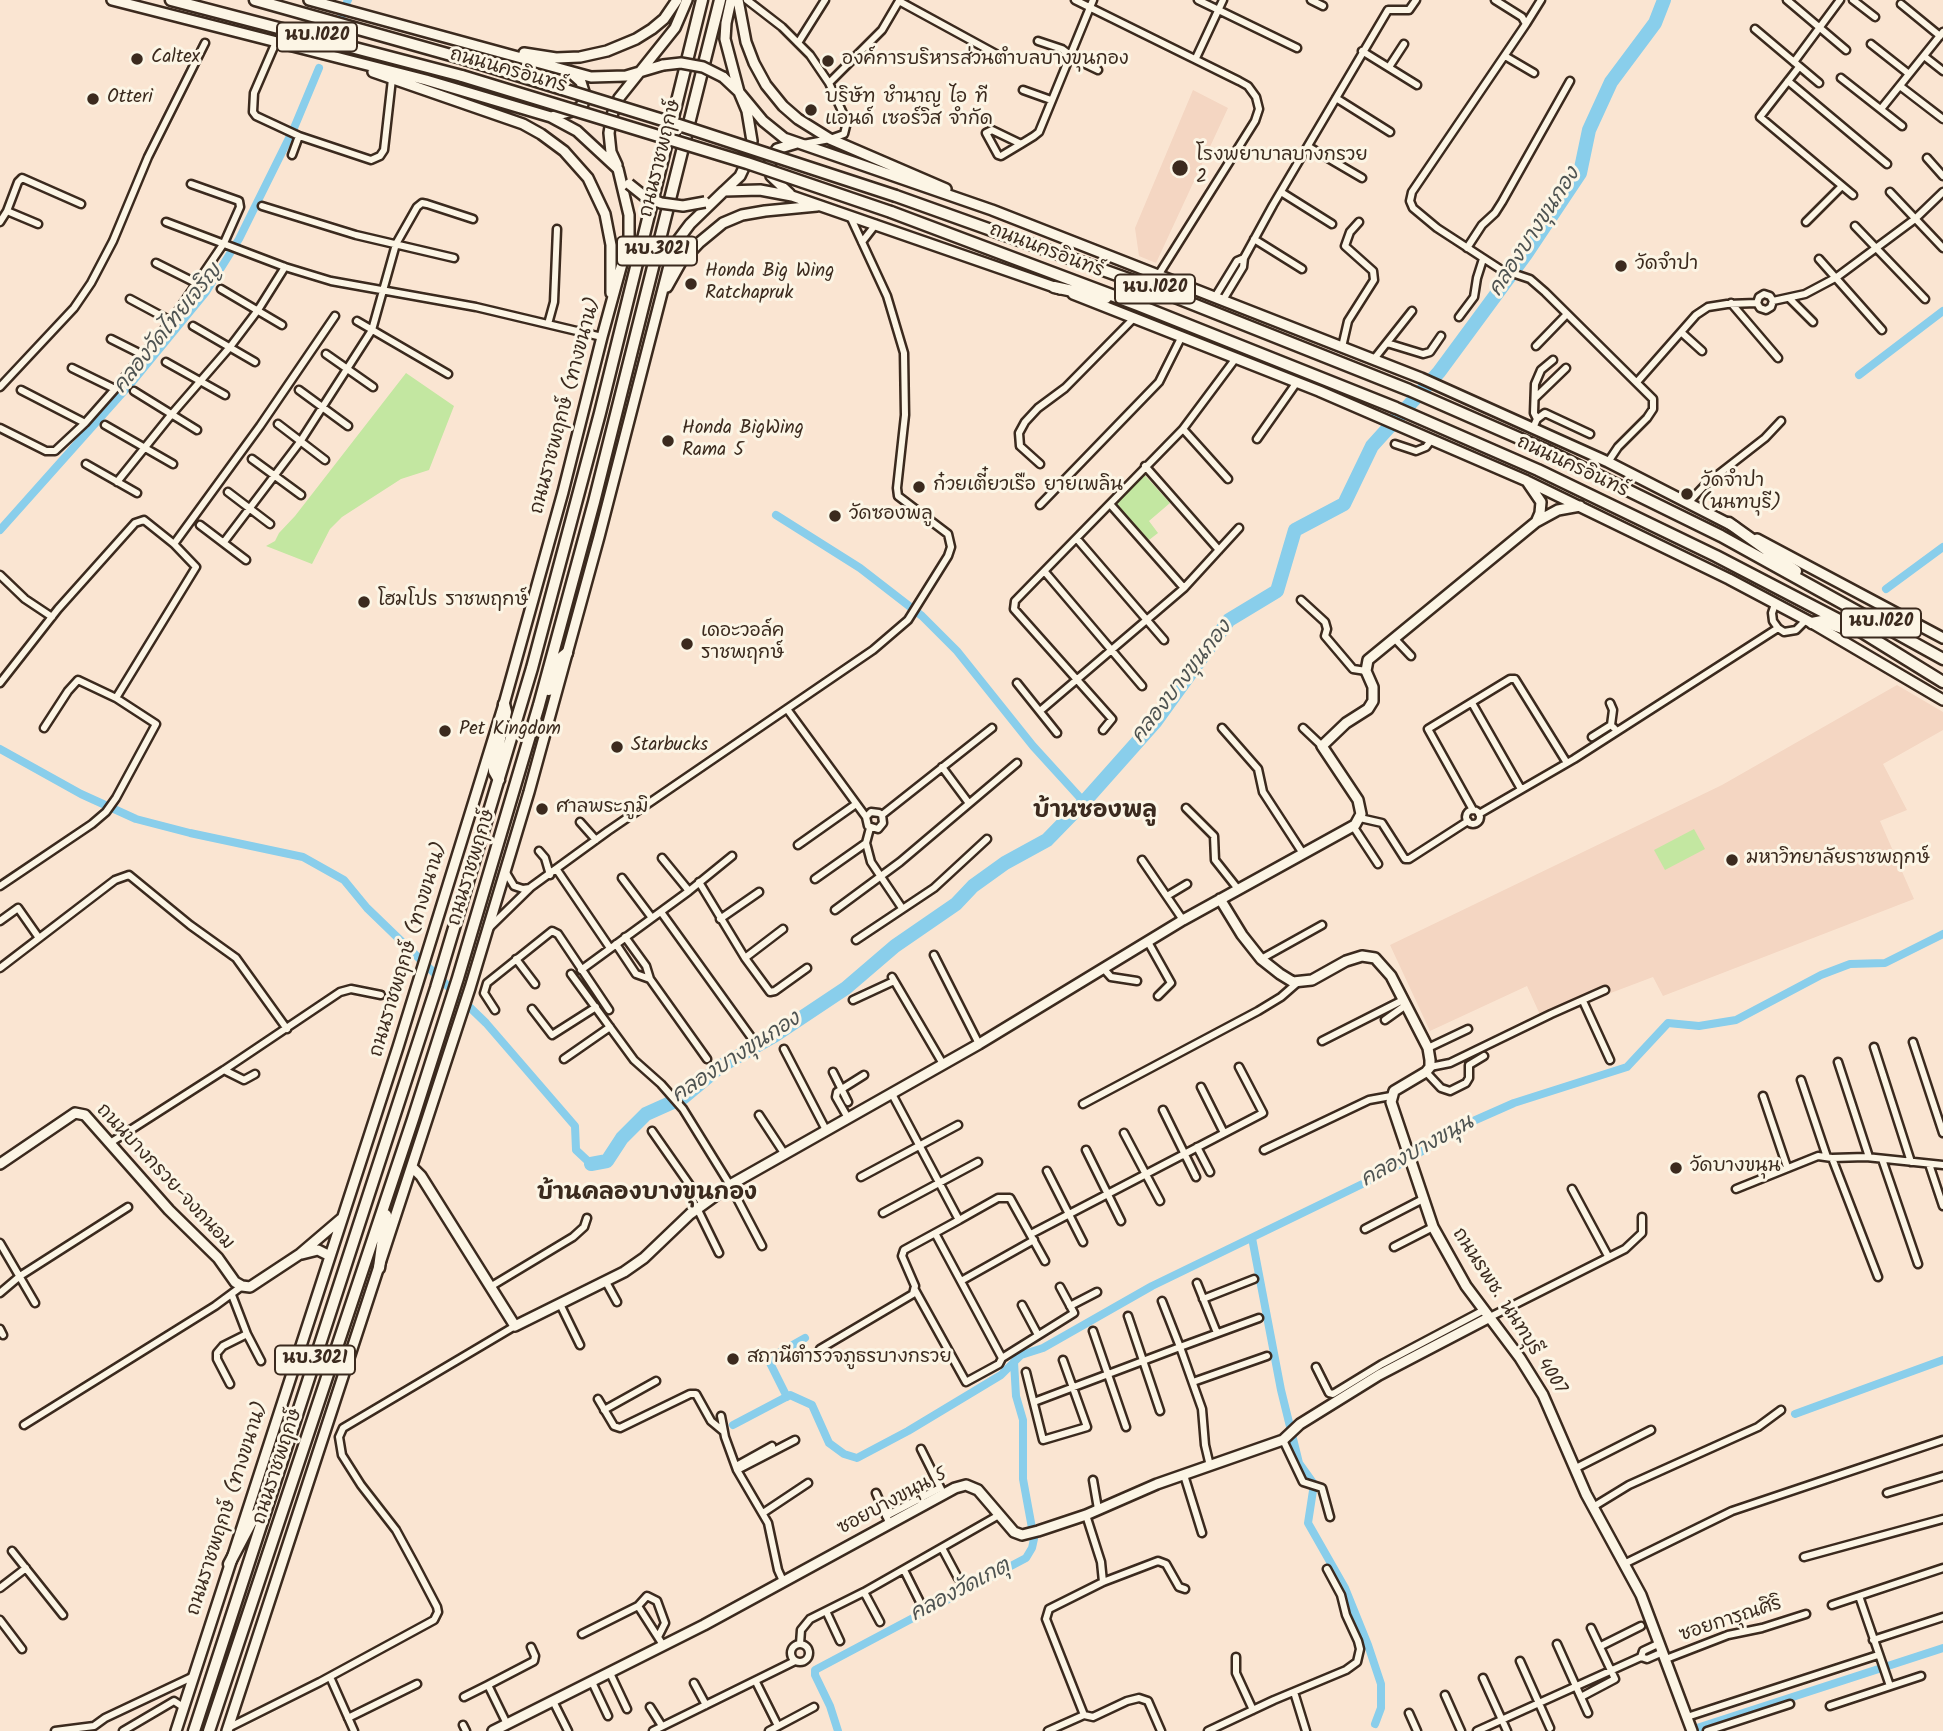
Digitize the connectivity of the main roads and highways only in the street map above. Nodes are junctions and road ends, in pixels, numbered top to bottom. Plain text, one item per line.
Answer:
1 (113, 0) edge
2 (171, 0) edge
3 (255, 0) edge
4 (309, 0) edge
5 (677, 0) edge
6 (687, 0) edge
7 (702, 0) edge
8 (720, 0) edge
9 (731, 0) edge
10 (738, 0) edge
11 (498, 51) junction
12 (334, 58) junction
13 (568, 71) junction
14 (642, 71) junction
15 (739, 92) junction
16 (551, 117) junction
17 (799, 144) junction
18 (618, 169) junction
19 (724, 191) junction
20 (792, 195) junction
21 (827, 206) junction
22 (992, 210) junction
23 (1055, 288) junction
24 (663, 294) junction
25 (611, 302) junction
26 (1138, 305) junction
27 (1527, 481) junction
28 (1580, 506) junction
29 (1536, 522) junction
30 (1728, 523) junction
31 (1818, 589) junction
32 (1809, 622) junction
33 (1862, 632) junction
34 (1943, 638) edge
35 (567, 653) junction
36 (1943, 659) edge
37 (1943, 682) edge
38 (1943, 700) edge
39 (504, 704) junction
40 (540, 705) junction
41 (499, 780) junction
42 (1220, 899) junction
43 (0, 1164) edge
44 (412, 1167) junction
45 (388, 1194) junction
46 (342, 1218) junction
47 (300, 1254) junction
48 (330, 1256) junction
49 (379, 1268) junction
50 (1487, 1313) junction
51 (266, 1507) junction
52 (229, 1564) junction
53 (228, 1730) edge
54 (1690, 1730) edge
55 (176, 1731) edge
56 (194, 1731) edge
57 (209, 1731) edge
58 (493, 1731) edge

1 - 12 main road, ถนนนครอินทร์ / นบ.1020
2 - 26 main road, ถนนนครอินทร์ / นบ.1020, bridge
3 - 31 main road, ถนนนครอินทร์ / นบ.1020, bridge
4 - 11 main road, ถนนนครอินทร์ / นบ.1020
5 - 11 main road
6 - 14 main road
7 - 41 main road, ถนนราชพฤกษ์ / นบ.3021
8 - 40 main road, ถนนราชพฤกษ์ / นบ.3021
9 - 15 main road
10 - 22 main road
11 - 13 main road, ถนนนครอินทร์ / นบ.1020
12 - 16 main road, ถนนนครอินทร์ / นบ.1020
12 - 25 main road
13 - 14 main road, ถนนนครอินทร์ / นบ.1020
13 - 16 main road
14 - 15 main road, bridge
14 - 18 main road
15 - 17 main road, ถนนนครอินทร์ / นบ.1020
15 - 19 main road
16 - 18 main road, ถนนนครอินทร์ / นบ.1020
17 - 20 main road
17 - 22 main road, ถนนนครอินทร์ / นบ.1020
18 - 19 main road, bridge
18 - 25 main road, ถนนราชพฤกษ์ (ทางขนาน) / นบ.3021
19 - 20 main road, ถนนนครอินทร์ / นบ.1020
19 - 24 main road, นบ.3021
20 - 21 main road, ถนนนครอินทร์ / นบ.1020
21 - 23 main road, ถนนนครอินทร์ / นบ.1020
21 - 24 main road
22 - 30 main road, ถนนนครอินทร์ / นบ.1020
23 - 26 main road
23 - 27 main road, ถนนนครอินทร์ / นบ.1020
24 - 35 main road, นบ.3021
25 - 39 main road, ถนนราชพฤกษ์ (ทางขนาน) / นบ.3021
26 - 33 main road, ถนนนครอินทร์ / นบ.1020
27 - 28 main road, ถนนนครอินทร์ / นบ.1020
27 - 29 main road
28 - 29 main road
28 - 32 main road, ถนนนครอินทร์ / นบ.1020
29 - 42 main road
30 - 31 main road
30 - 34 main road, ถนนนครอินทร์ / นบ.1020
31 - 36 main road, ถนนนครอินทร์ / นบ.1020
32 - 33 main road
32 - 38 main road, ถนนนครอินทร์ / นบ.1020
33 - 37 main road, ถนนนครอินทร์ / นบ.1020
35 - 40 main road
35 - 44 main road, นบ.3021
39 - 41 main road
39 - 46 main road, ถนนราชพฤกษ์ (ทางขนาน) / นบ.3021
40 - 45 main road, ถนนราชพฤกษ์ / นบ.3021
41 - 51 main road, ถนนราชพฤกษ์ / นบ.3021
42 - 44 main road
42 - 50 main road, ถนนรพช. นนทบุรี 4007
43 - 47 main road, ถนนบางกรวย-จงถนอม
44 - 49 main road, นบ.3021
45 - 49 main road
45 - 57 main road, ถนนราชพฤกษ์ / นบ.3021
46 - 47 main road
46 - 48 main road, ถนนราชพฤกษ์ (ทางขนาน) / นบ.3021
47 - 48 main road
48 - 52 main road, ถนนราชพฤกษ์ (ทางขนาน) / นบ.3021
49 - 53 main road, นบ.3021
50 - 54 main road, ถนนรพช. นนทบุรี 4007
50 - 58 main road, ซอยบางขนุน 5
51 - 52 main road
51 - 56 main road, ถนนราชพฤกษ์ / นบ.3021
52 - 55 main road, ถนนราชพฤกษ์ (ทางขนาน) / นบ.3021

